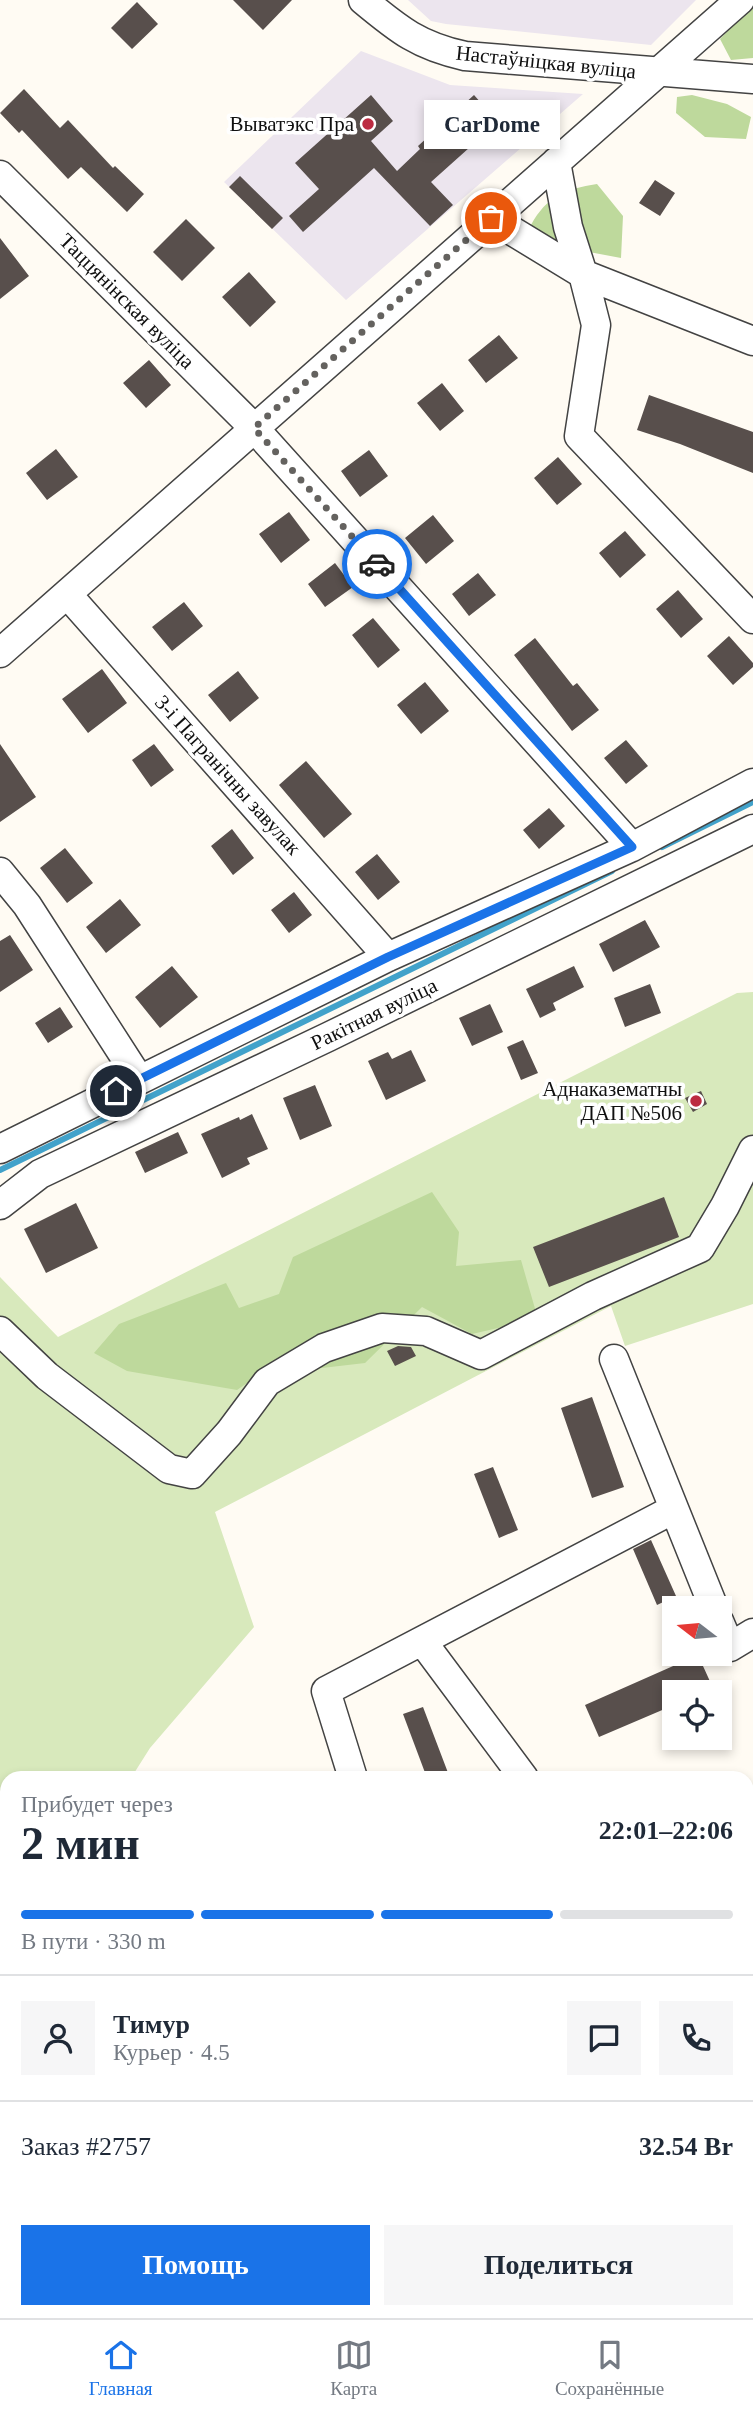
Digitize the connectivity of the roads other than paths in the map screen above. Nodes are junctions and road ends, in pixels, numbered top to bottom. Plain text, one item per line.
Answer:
1 (363, 0) edge
2 (740, 0) edge
3 (660, 73) junction
4 (753, 79) edge
5 (556, 162) junction
6 (0, 175) edge
7 (491, 218) junction
8 (583, 274) junction
9 (753, 341) edge
10 (254, 428) junction
11 (67, 594) junction
12 (753, 619) edge
13 (0, 653) edge
14 (753, 783) edge
15 (753, 829) edge
16 (632, 847) junction
17 (0, 872) edge
18 (388, 957) junction
19 (139, 1079) junction
20 (0, 1149) edge
21 (753, 1150) edge
22 (0, 1205) edge
23 (0, 1331) edge
24 (614, 1359) dead end
25 (674, 1509) junction
26 (709, 1596) edge
27 (753, 1633) edge
28 (422, 1641) junction
29 (732, 1646) edge
30 (351, 1771) edge
31 (519, 1771) edge

1 - 3 street, Настаўніцкая вуліца
2 - 3 street
3 - 4 street, Настаўніцкая вуліца
3 - 5 street
5 - 7 street
5 - 8 street
6 - 10 street, Таццянінская вуліца
7 - 8 street
7 - 10 street
8 - 9 street
8 - 12 street
10 - 11 street
10 - 16 street, Таццянінская вуліца
11 - 13 street
11 - 18 street, 3-і Пагранічны завулак
14 - 16 street
15 - 22 street, Ракітная вуліца
16 - 18 street
17 - 19 street
18 - 19 street
19 - 20 street
21 - 23 street
24 - 25 street
25 - 26 street
25 - 28 street
27 - 29 street
28 - 30 street
28 - 31 street

